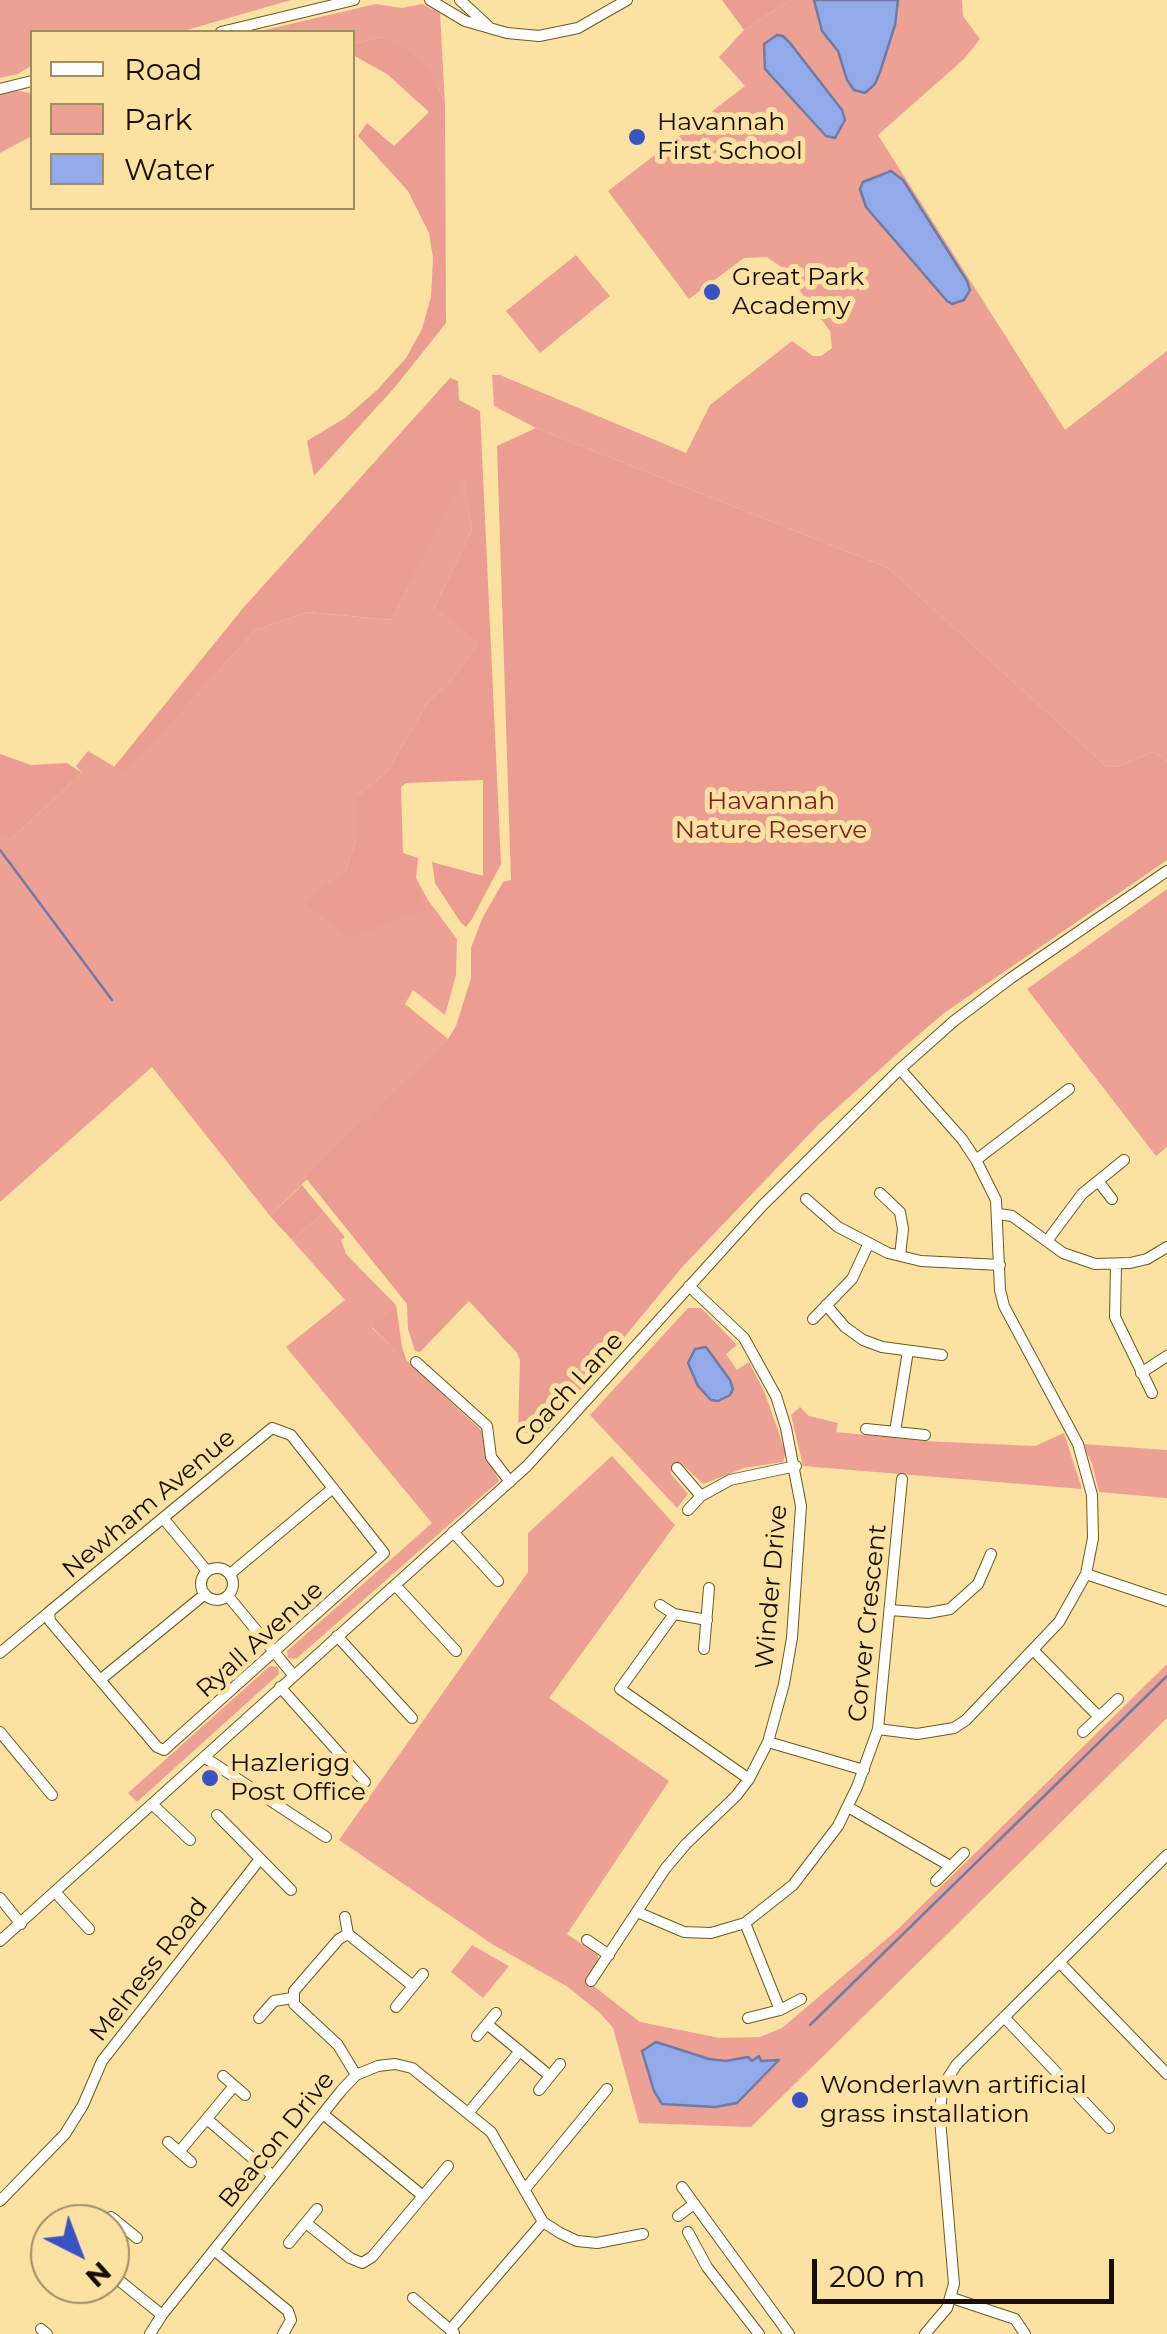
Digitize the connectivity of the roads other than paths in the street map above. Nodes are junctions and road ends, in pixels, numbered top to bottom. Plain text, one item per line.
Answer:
1 (314, 0) edge
2 (354, 0) edge
3 (430, 0) edge
4 (460, 0) edge
5 (627, 0) edge
6 (284, 15) junction
7 (489, 26) junction
8 (228, 30) edge
9 (30, 82) edge
10 (0, 89) edge
11 (1167, 871) edge
12 (900, 1069) junction
13 (1069, 1089) dead end
14 (976, 1160) junction
15 (1124, 1160) dead end
16 (1098, 1181) junction
17 (880, 1193) dead end
18 (806, 1198) dead end
19 (1112, 1199) dead end
20 (998, 1214) junction
21 (1046, 1241) junction
22 (868, 1245) junction
23 (1167, 1247) edge
24 (900, 1256) junction
25 (1000, 1265) junction
26 (1116, 1265) junction
27 (689, 1286) junction
28 (826, 1306) junction
29 (813, 1318) dead end
30 (908, 1351) junction
31 (942, 1355) dead end
32 (1167, 1356) edge
33 (416, 1362) dead end
34 (1141, 1373) junction
35 (1152, 1393) dead end
36 (866, 1429) dead end
37 (895, 1432) junction
38 (925, 1434) dead end
39 (796, 1466) junction
40 (677, 1468) dead end
41 (902, 1479) dead end
42 (510, 1482) junction
43 (334, 1488) junction
44 (701, 1496) junction
45 (688, 1510) dead end
46 (164, 1518) junction
47 (453, 1532) junction
48 (991, 1554) dead end
49 (207, 1571) junction
50 (230, 1574) junction
51 (965, 1574) dead end
52 (1086, 1574) junction
53 (498, 1581) dead end
54 (978, 1584) junction
55 (394, 1585) junction
56 (709, 1588) dead end
57 (205, 1594) junction
58 (228, 1596) junction
59 (1167, 1601) edge
60 (660, 1604) dead end
61 (890, 1610) junction
62 (674, 1614) junction
63 (49, 1617) junction
64 (707, 1620) junction
65 (337, 1636) junction
66 (704, 1649) dead end
67 (456, 1651) dead end
68 (1034, 1651) junction
69 (0, 1652) edge
70 (275, 1654) junction
71 (294, 1676) junction
72 (100, 1680) junction
73 (280, 1687) junction
74 (1118, 1699) dead end
75 (1099, 1716) junction
76 (412, 1718) dead end
77 (878, 1729) junction
78 (0, 1732) edge
79 (1083, 1732) dead end
80 (768, 1742) junction
81 (204, 1757) junction
82 (864, 1770) junction
83 (748, 1779) junction
84 (366, 1782) dead end
85 (52, 1794) dead end
86 (152, 1804) junction
87 (848, 1807) junction
88 (217, 1815) dead end
89 (326, 1838) dead end
90 (190, 1840) dead end
91 (964, 1852) dead end
92 (1167, 1855) edge
93 (260, 1859) junction
94 (950, 1866) junction
95 (936, 1881) dead end
96 (290, 1890) dead end
97 (55, 1892) junction
98 (0, 1898) edge
99 (637, 1912) junction
100 (345, 1918) dead end
101 (745, 1923) junction
102 (21, 1924) junction
103 (88, 1929) dead end
104 (348, 1934) junction
105 (587, 1940) dead end
106 (0, 1941) edge
107 (608, 1954) junction
108 (1060, 1962) junction
109 (423, 1974) dead end
110 (591, 1981) dead end
111 (413, 1986) junction
112 (292, 1998) junction
113 (801, 1999) dead end
114 (396, 2007) dead end
115 (780, 2010) junction
116 (496, 2013) dead end
117 (259, 2018) dead end
118 (748, 2018) dead end
119 (1004, 2018) junction
120 (487, 2024) junction
121 (477, 2036) dead end
122 (520, 2051) junction
123 (560, 2064) dead end
124 (1167, 2074) edge
125 (223, 2076) dead end
126 (356, 2076) junction
127 (550, 2076) junction
128 (234, 2086) junction
129 (539, 2090) dead end
130 (245, 2095) dead end
131 (611, 2107) dead end
132 (468, 2112) junction
133 (322, 2114) junction
134 (206, 2119) junction
135 (1110, 2128) dead end
136 (168, 2142) dead end
137 (180, 2152) junction
138 (191, 2162) dead end
139 (448, 2166) dead end
140 (273, 2176) junction
141 (682, 2187) dead end
142 (525, 2189) junction
143 (423, 2196) junction
144 (0, 2200) edge
145 (694, 2204) junction
146 (317, 2210) dead end
147 (678, 2216) dead end
148 (543, 2222) junction
149 (306, 2223) junction
150 (130, 2232) edge
151 (643, 2234) dead end
152 (695, 2236) dead end
153 (136, 2238) dead end
154 (290, 2243) dead end
155 (214, 2250) junction
156 (130, 2289) edge
157 (413, 2298) dead end
158 (952, 2298) junction
159 (162, 2314) junction
160 (291, 2320) junction
161 (304, 2320) dead end
162 (453, 2332) edge
163 (150, 2334) edge
164 (283, 2334) edge
165 (758, 2334) edge
166 (789, 2334) edge
167 (925, 2334) edge
168 (1025, 2334) edge

1 - 6 street
2 - 6 street
3 - 7 street
4 - 7 street
5 - 7 street
6 - 8 street
9 - 10 street
11 - 12 street, Coach Lane
12 - 14 street
12 - 27 street, Coach Lane
13 - 14 street
14 - 20 street
15 - 16 street
16 - 19 street
16 - 21 street
17 - 24 street
18 - 22 street
20 - 21 street
20 - 25 street
21 - 26 street
22 - 24 street
22 - 28 street
23 - 26 street
24 - 25 street
25 - 52 street
26 - 34 street
27 - 39 street, Winder Drive
27 - 42 street, Coach Lane
28 - 29 street
28 - 30 street
30 - 31 street
30 - 37 street
32 - 34 street
33 - 42 street
34 - 35 street
36 - 37 street
37 - 38 street
39 - 44 street, Winder Drive
39 - 80 street, Winder Drive
40 - 44 street
41 - 61 street, Corver Crescent
42 - 47 street, Coach Lane
43 - 46 street, Newham Avenue
43 - 50 street
43 - 70 street, Ryall Avenue
44 - 45 street, Winder Drive
46 - 49 street
46 - 63 street, Newham Avenue
47 - 53 street
47 - 55 street, Coach Lane
48 - 54 street
49 - 50 street
49 - 57 street
50 - 58 street
51 - 54 street
52 - 59 street
52 - 68 street
54 - 61 street
55 - 65 street, Coach Lane
55 - 67 street
56 - 64 street
57 - 58 street
57 - 72 street
58 - 70 street
60 - 62 street
61 - 77 street, Corver Crescent
62 - 64 street
62 - 83 street
63 - 69 street, Newham Avenue
63 - 72 street
64 - 66 street
65 - 71 street, Coach Lane
65 - 76 street
68 - 75 street
68 - 77 street
70 - 71 street
70 - 72 street, Ryall Avenue
71 - 73 street, Coach Lane
73 - 81 street, Coach Lane
73 - 84 street
74 - 75 street
75 - 79 street
77 - 82 street, Corver Crescent
78 - 85 street
80 - 82 street
80 - 83 street, Winder Drive
81 - 86 street, Coach Lane
81 - 89 street
82 - 87 street, Corver Crescent
83 - 99 street, Winder Drive
86 - 90 street
86 - 97 street, Coach Lane
87 - 94 street
87 - 101 street, Corver Crescent
88 - 93 street
91 - 94 street
92 - 108 street
93 - 96 street
93 - 144 street, Melness Road
94 - 95 street
97 - 102 street, Coach Lane
97 - 103 street
98 - 102 street
99 - 101 street, Corver Crescent
99 - 107 street, Winder Drive
100 - 104 street
101 - 115 street
102 - 106 street, Coach Lane
104 - 111 street
104 - 112 street
105 - 107 street
107 - 110 street, Winder Drive
108 - 119 street
108 - 124 street
109 - 111 street
111 - 114 street
112 - 117 street
112 - 126 street
113 - 115 street
115 - 118 street
116 - 120 street
119 - 135 street
119 - 158 street
120 - 121 street
120 - 122 street
122 - 127 street
122 - 132 street
123 - 127 street
125 - 128 street
126 - 132 street, Beacon Drive
126 - 133 street, Beacon Drive
127 - 129 street
128 - 130 street
128 - 134 street
131 - 142 street
132 - 142 street, Beacon Drive
133 - 140 street, Beacon Drive
133 - 143 street
134 - 137 street
134 - 140 street
136 - 137 street
137 - 138 street
139 - 143 street
140 - 155 street, Beacon Drive
141 - 145 street
142 - 148 street, Beacon Drive
143 - 149 street
145 - 147 street
145 - 166 street
146 - 149 street
148 - 151 street
148 - 162 street
149 - 154 street
150 - 153 street
152 - 165 street
155 - 159 street, Beacon Drive
155 - 160 street
156 - 159 street
157 - 162 street
158 - 167 street
158 - 168 street
159 - 163 street, Beacon Drive
160 - 161 street
160 - 164 street

